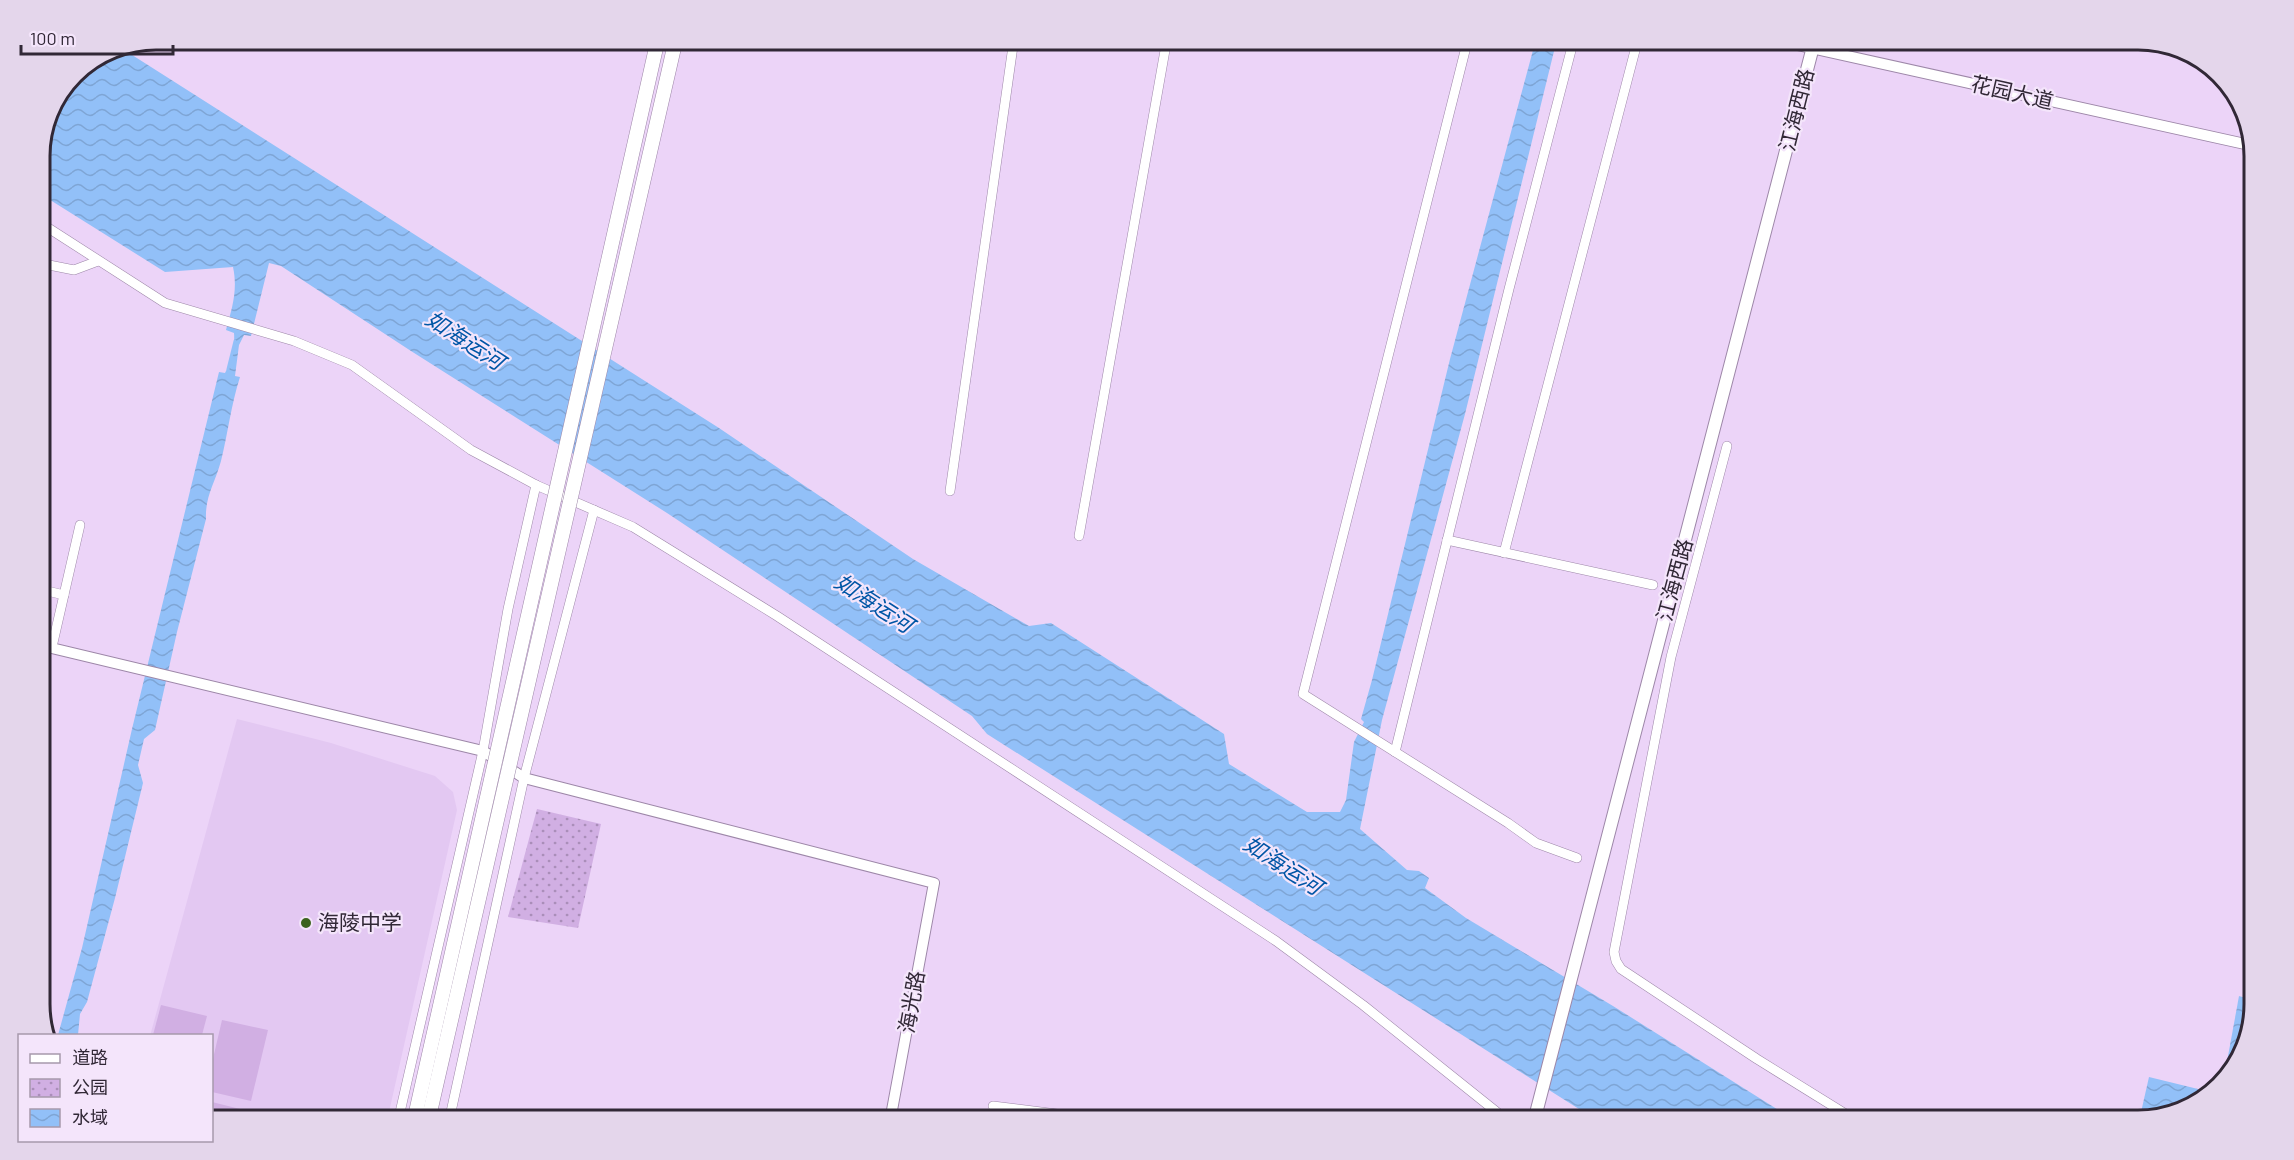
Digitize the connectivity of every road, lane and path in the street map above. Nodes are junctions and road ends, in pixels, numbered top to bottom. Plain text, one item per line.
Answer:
1 (656, 50) edge
2 (673, 50) edge
3 (1012, 50) edge
4 (1165, 50) edge
5 (1465, 50) edge
6 (1571, 50) edge
7 (1635, 50) edge
8 (1812, 50) edge
9 (1844, 50) edge
10 (2243, 143) edge
11 (50, 229) edge
12 (99, 261) junction
13 (50, 265) edge
14 (1727, 446) dead end
15 (536, 485) junction
16 (950, 490) dead end
17 (594, 510) junction
18 (80, 525) dead end
19 (1079, 536) dead end
20 (1447, 540) junction
21 (1504, 553) junction
22 (1653, 585) dead end
23 (50, 592) edge
24 (64, 595) junction
25 (51, 647) joint
26 (483, 751) junction
27 (1395, 752) junction
28 (524, 778) junction
29 (1577, 858) dead end
30 (993, 1106) dead end
31 (401, 1110) edge
32 (416, 1110) edge
33 (431, 1110) edge
34 (451, 1110) edge
35 (892, 1110) edge
36 (1025, 1110) edge
37 (1494, 1110) edge
38 (1537, 1110) edge
39 (1840, 1110) edge

1 - 32 main road, bridge
2 - 33 main road, bridge
3 - 16 street
4 - 19 street
5 - 27 street
6 - 20 street
7 - 21 street
8 - 38 main road, 江海西路
9 - 10 street, 花园大道
11 - 12 street
12 - 13 street
12 - 15 street
14 - 39 street
15 - 17 street
15 - 26 street
17 - 28 street
17 - 37 street
18 - 24 street
20 - 21 street
20 - 27 street
21 - 22 street
23 - 24 street
24 - 25 street
25 - 26 street
26 - 28 street
26 - 31 street
27 - 29 street
28 - 34 street
28 - 35 street, 海光路
30 - 36 street

